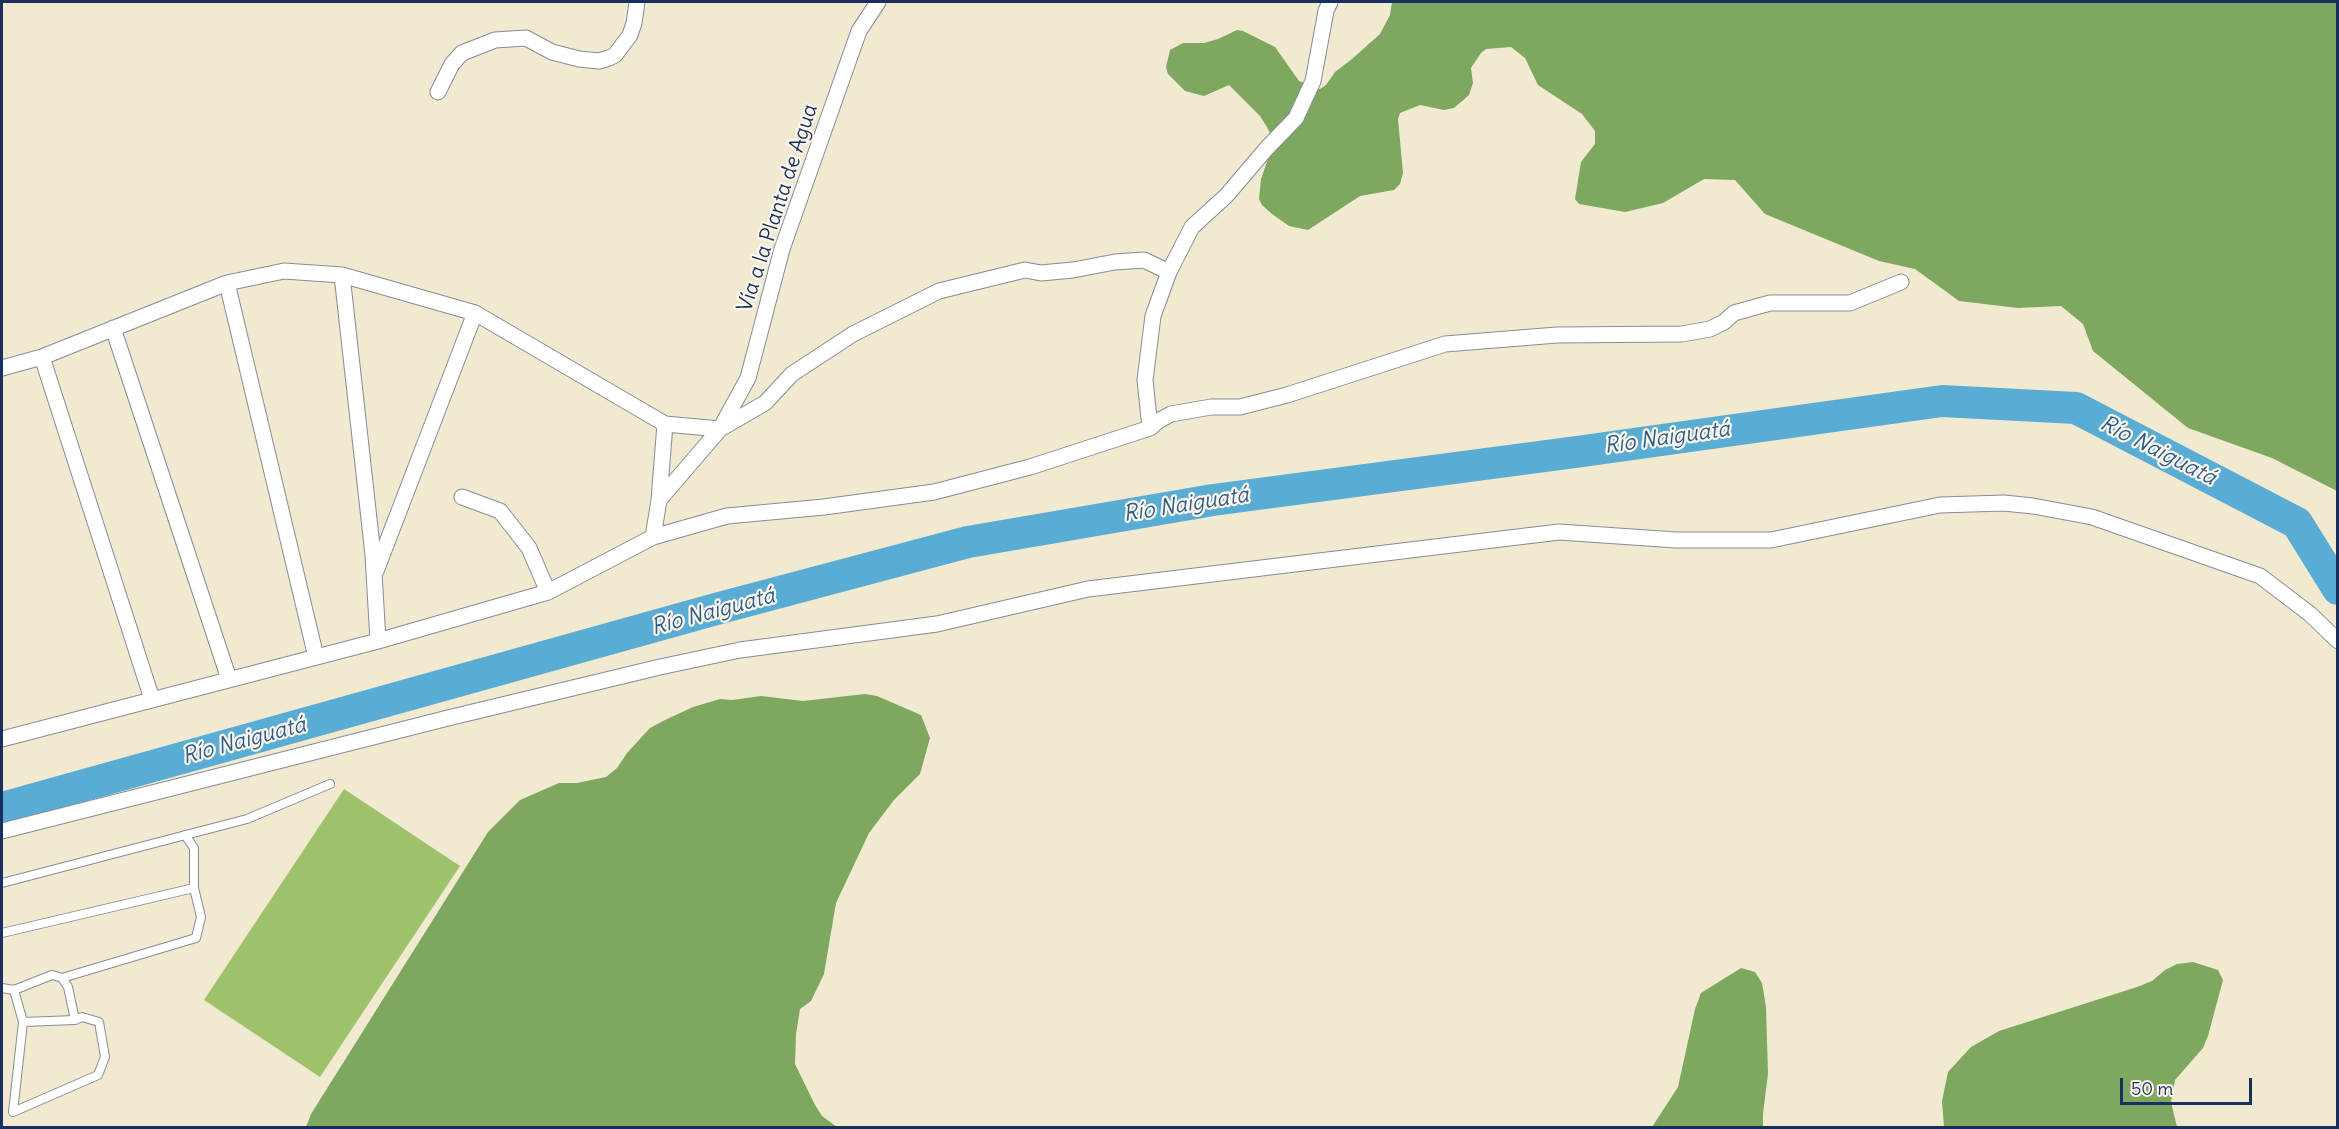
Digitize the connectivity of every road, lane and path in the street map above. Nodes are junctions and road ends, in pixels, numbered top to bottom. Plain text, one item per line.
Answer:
1 (637, 2) edge
2 (878, 2) edge
3 (1330, 2) edge
4 (438, 92) dead end
5 (1169, 272) junction
6 (342, 275) junction
7 (1901, 282) dead end
8 (226, 283) junction
9 (475, 314) junction
10 (113, 328) junction
11 (42, 357) junction
12 (2, 368) edge
13 (664, 424) junction
14 (1150, 428) junction
15 (720, 429) junction
16 (462, 497) dead end
17 (659, 500) junction
18 (653, 537) junction
19 (374, 576) junction
20 (548, 592) junction
21 (2337, 641) edge
22 (378, 642) junction
23 (316, 657) junction
24 (229, 679) junction
25 (152, 699) junction
26 (2, 739) edge
27 (330, 784) dead end
28 (2, 831) edge
29 (185, 835) junction
30 (2, 883) edge
31 (194, 888) junction
32 (2, 933) edge
33 (62, 978) junction
34 (2, 988) edge
35 (14, 990) junction
36 (75, 1020) junction
37 (23, 1022) junction

1 - 4 street
2 - 15 street, Vía a la Planta de Agua
3 - 5 street
5 - 14 street
5 - 15 street
6 - 8 street
6 - 9 street
6 - 19 street
7 - 14 street
8 - 10 street
8 - 23 street
9 - 13 street
9 - 19 street
10 - 11 street
10 - 24 street
11 - 12 street
11 - 25 street
13 - 15 street
13 - 17 street
14 - 18 street
15 - 17 street
16 - 20 street
17 - 18 street
18 - 20 street
19 - 22 street
20 - 22 street
21 - 28 street
22 - 23 street
23 - 24 street
24 - 25 street
25 - 26 street
27 - 29 lane
29 - 30 lane
29 - 31 lane
31 - 32 lane
31 - 33 lane
33 - 35 lane
33 - 36 lane
34 - 35 lane
35 - 37 lane
36 - 37 lane
36 - 37 lane

